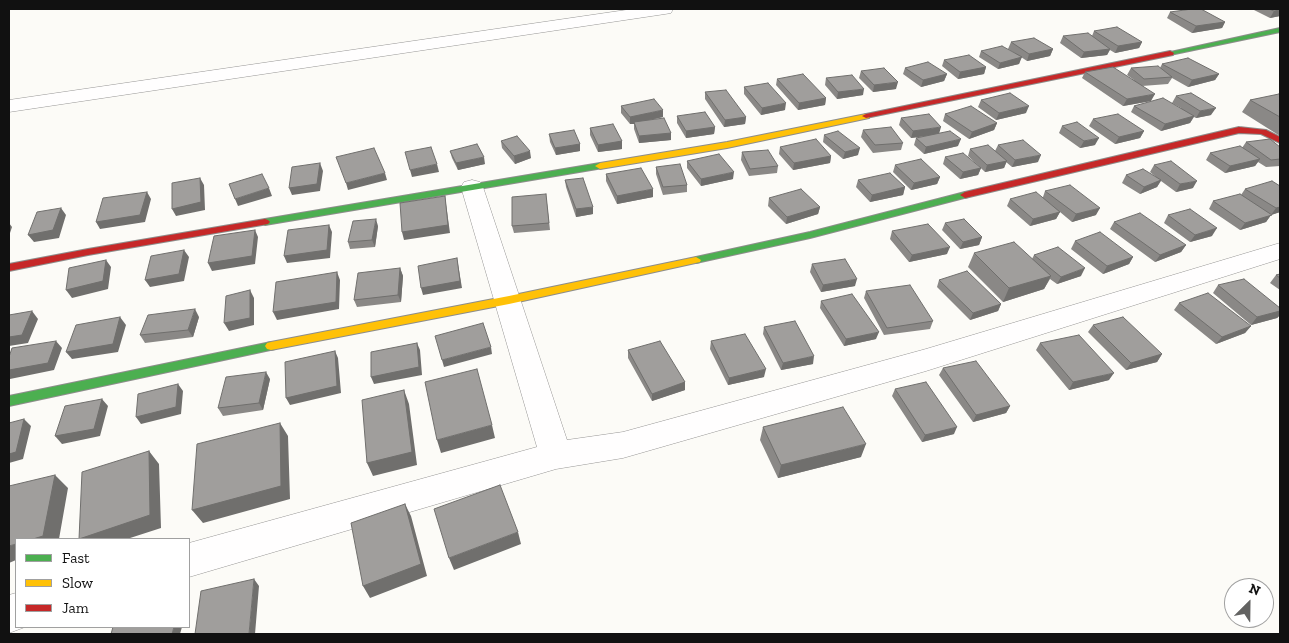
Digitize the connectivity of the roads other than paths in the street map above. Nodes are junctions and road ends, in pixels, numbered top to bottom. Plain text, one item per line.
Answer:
1 (665, 9) edge
2 (1280, 30) edge
3 (9, 106) edge
4 (1280, 140) edge
5 (472, 188) junction
6 (1280, 251) edge
7 (9, 268) edge
8 (508, 300) junction
9 (9, 401) edge
10 (556, 455) junction
11 (190, 560) edge

1 - 3 street
2 - 5 street
4 - 8 street
5 - 7 street
5 - 8 street
6 - 10 street
8 - 9 street
8 - 10 street
10 - 11 street

